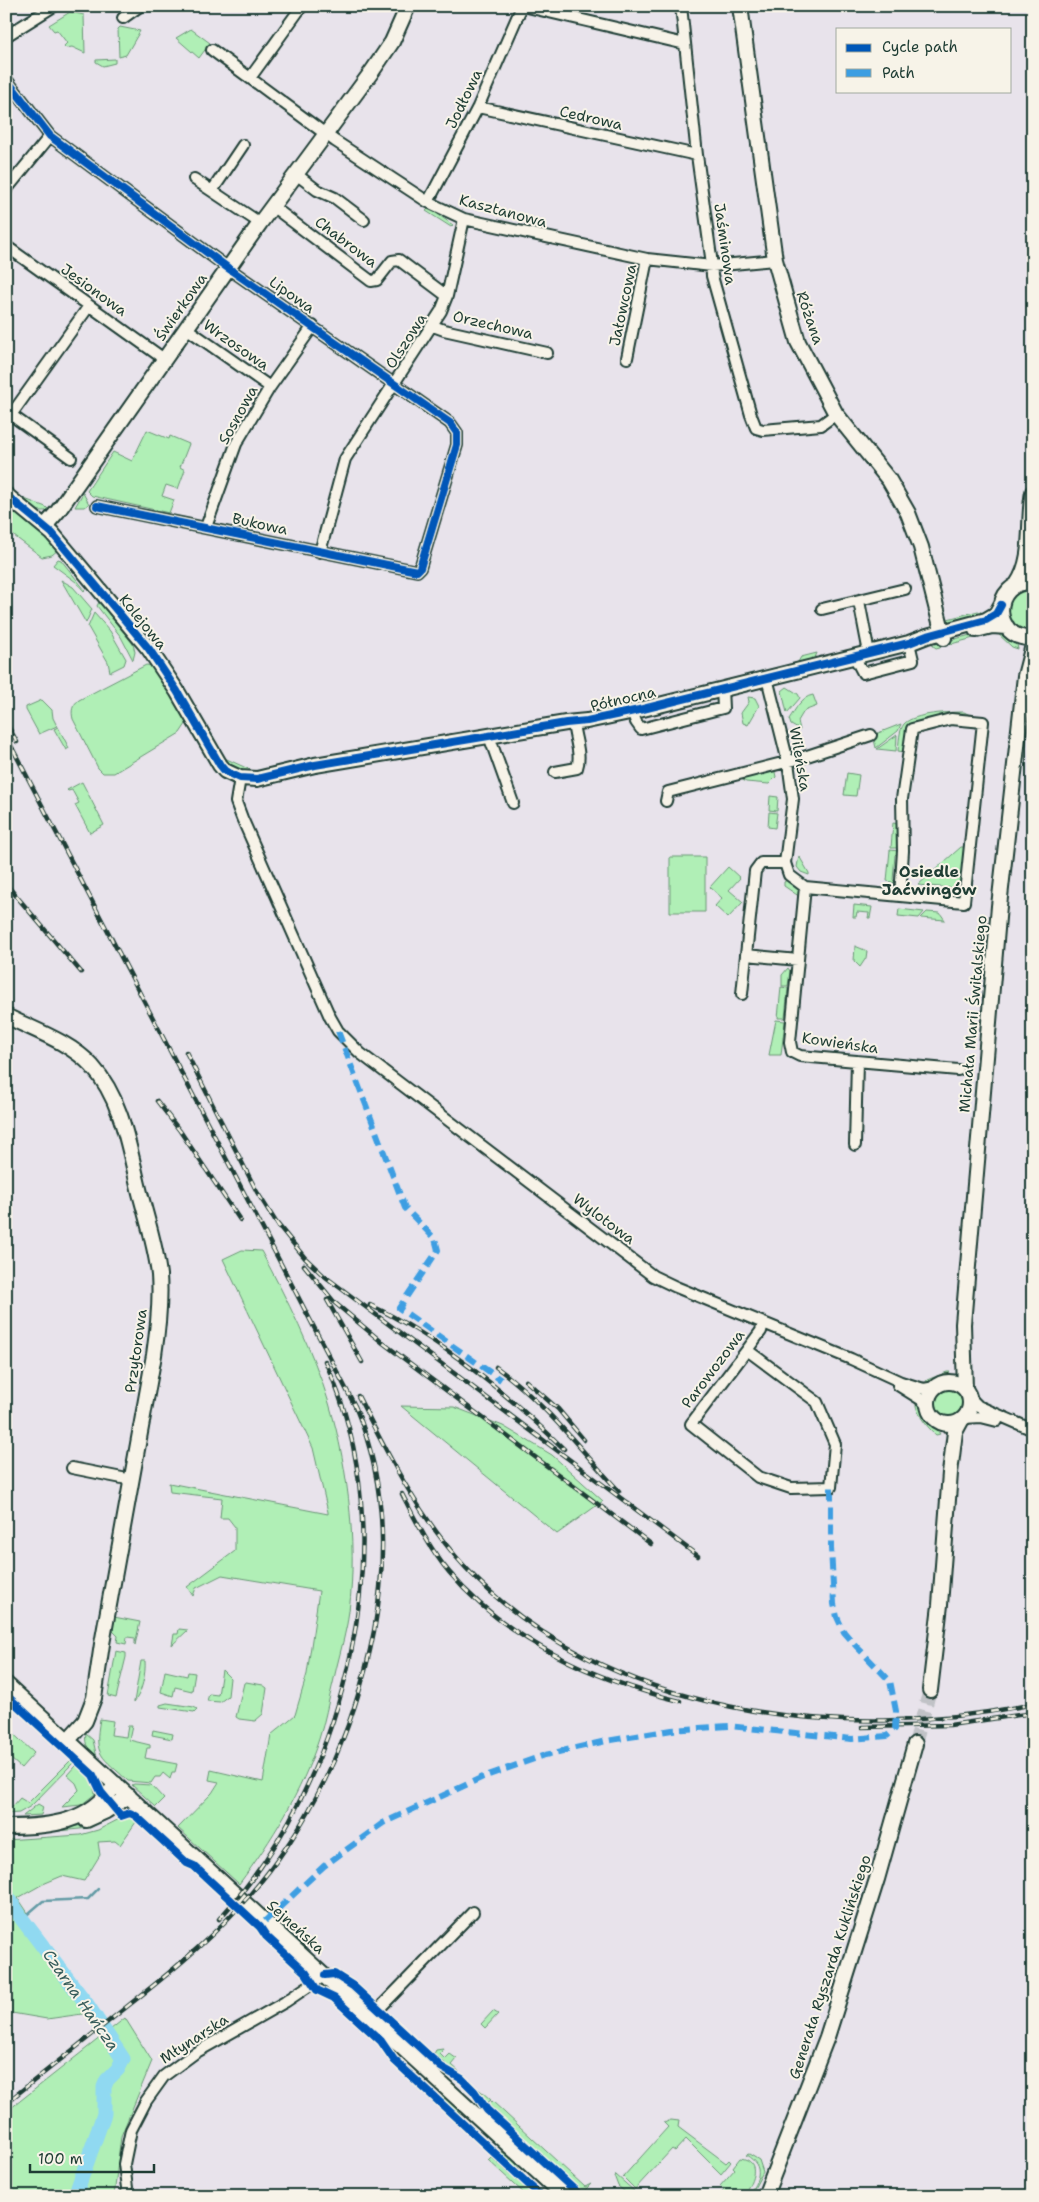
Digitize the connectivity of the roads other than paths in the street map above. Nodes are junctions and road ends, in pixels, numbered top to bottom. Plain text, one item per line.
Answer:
1 (54, 6) edge
2 (140, 6) edge
3 (302, 6) edge
4 (408, 6) edge
5 (522, 6) edge
6 (681, 6) edge
7 (740, 6) edge
8 (123, 18) dead end
9 (6, 36) edge
10 (685, 44) junction
11 (212, 50) dead end
12 (250, 78) junction
13 (6, 79) edge
14 (478, 107) junction
15 (326, 134) junction
16 (50, 136) junction
17 (243, 145) dead end
18 (697, 155) junction
19 (296, 174) junction
20 (194, 179) dead end
21 (6, 190) edge
22 (212, 190) junction
23 (428, 202) junction
24 (272, 206) junction
25 (464, 219) junction
26 (364, 220) dead end
27 (260, 222) junction
28 (6, 246) edge
29 (647, 259) junction
30 (775, 260) junction
31 (712, 266) junction
32 (228, 268) junction
33 (447, 296) junction
34 (89, 306) junction
35 (313, 326) junction
36 (433, 326) junction
37 (186, 328) junction
38 (547, 353) dead end
39 (627, 358) dead end
40 (164, 359) junction
41 (394, 384) junction
42 (270, 387) junction
43 (9, 413) edge
44 (836, 414) junction
45 (70, 458) dead end
46 (1033, 492) edge
47 (6, 495) edge
48 (97, 506) dead end
49 (45, 526) junction
50 (206, 527) junction
51 (1029, 548) junction
52 (320, 552) junction
53 (1033, 571) edge
54 (417, 572) joint
55 (1033, 582) edge
56 (1017, 584) junction
57 (905, 589) dead end
58 (859, 600) junction
59 (1001, 605) junction
60 (822, 609) dead end
61 (1009, 630) junction
62 (943, 635) junction
63 (1033, 638) edge
64 (909, 643) junction
65 (1033, 645) edge
66 (869, 653) junction
67 (854, 656) junction
68 (1025, 676) junction
69 (767, 678) junction
70 (722, 689) junction
71 (632, 711) junction
72 (573, 722) junction
73 (871, 735) dead end
74 (489, 736) junction
75 (788, 762) junction
76 (555, 772) dead end
77 (240, 778) junction
78 (666, 801) dead end
79 (513, 803) dead end
80 (785, 863) junction
81 (805, 887) junction
82 (900, 896) junction
83 (746, 955) junction
84 (798, 960) junction
85 (742, 994) dead end
86 (6, 1016) edge
87 (857, 1061) junction
88 (958, 1070) dead end
89 (855, 1145) dead end
90 (763, 1323) junction
91 (963, 1324) junction
92 (747, 1350) junction
93 (885, 1375) junction
94 (941, 1384) junction
95 (968, 1394) junction
96 (928, 1407) junction
97 (963, 1420) junction
98 (938, 1421) junction
99 (1020, 1425) junction
100 (1033, 1430) edge
101 (72, 1468) dead end
102 (950, 1473) junction
103 (132, 1480) junction
104 (6, 1684) edge
105 (930, 1690) tunnel mouth
106 (68, 1740) junction
107 (915, 1744) tunnel mouth
108 (116, 1784) junction
109 (128, 1796) junction
110 (58, 1823) junction
111 (6, 1827) edge
112 (473, 1912) dead end
113 (325, 1975) junction
114 (371, 2018) junction
115 (128, 2196) edge
116 (564, 2196) edge
117 (765, 2196) edge

1 - 9 street
2 - 8 street
3 - 12 street
4 - 15 street, Świerkowa
5 - 10 street
5 - 14 street, Jodłowa
6 - 10 street, Jaśminowa
7 - 30 street, Różana
10 - 18 street, Jaśminowa
11 - 12 street, Kasztanowa
12 - 15 street, Kasztanowa
13 - 16 street, Lipowa
14 - 18 street, Cedrowa
14 - 23 street, Jodłowa
15 - 19 street, Świerkowa
15 - 23 street, Kasztanowa
16 - 21 street
16 - 32 street, Lipowa
17 - 22 street
18 - 31 street, Jaśminowa
19 - 24 street, Świerkowa
19 - 26 street
20 - 22 street
22 - 27 street
23 - 25 street, Kasztanowa
24 - 27 street, Świerkowa
24 - 33 street, Chabrowa
25 - 29 street, Kasztanowa
25 - 33 street, Olszowa
27 - 32 street, Świerkowa
28 - 34 street, Jesionowa
29 - 31 street, Kasztanowa
29 - 39 street, Jałowcowa
30 - 31 street, Kasztanowa
30 - 44 street, Różana
31 - 44 street, Jaśminowa
32 - 35 street, Lipowa
32 - 37 street, Świerkowa
33 - 36 street, Olszowa
34 - 40 street, Jesionowa
34 - 43 street
35 - 41 street, Lipowa
35 - 42 street, Sosnowa
36 - 38 street, Orzechowa
36 - 41 street, Olszowa
37 - 40 street, Świerkowa
37 - 42 street, Wrzosowa
40 - 49 street, Świerkowa
41 - 52 street, Olszowa
41 - 54 street, Lipowa
42 - 50 street, Sosnowa
43 - 45 street
44 - 62 street, Różana
46 - 51 street
47 - 49 street, Kolejowa
48 - 50 street, Bukowa
49 - 77 street, Kolejowa
50 - 52 street, Bukowa
51 - 53 street
51 - 56 street, Północna
52 - 54 street, Bukowa
55 - 56 street
56 - 59 street, Północna
57 - 58 street
58 - 60 street
58 - 66 street
59 - 61 street, Michała Marii Świtalskiego
59 - 62 street, Północna
61 - 62 street, Północna
61 - 63 street, Północna
61 - 68 street, Michała Marii Świtalskiego
62 - 64 street, Północna
64 - 66 street, Północna
64 - 67 street
65 - 68 street, Michała Marii Świtalskiego
66 - 67 street, Północna
67 - 69 street, Północna
68 - 91 street, Michała Marii Świtalskiego
69 - 70 street, Północna
69 - 75 street, Wileńska
70 - 71 street, Północna
70 - 71 street
71 - 72 street, Północna
72 - 74 street, Północna
72 - 76 street
73 - 75 street
74 - 77 street, Północna
74 - 79 street
75 - 78 street
75 - 80 street, Wileńska
77 - 90 street, Wylotowa
80 - 81 street
80 - 83 street
81 - 82 street
81 - 84 street, Kowieńska
82 - 82 street
83 - 84 street
83 - 85 street
84 - 87 street, Kowieńska
86 - 103 street, Przytorowa
87 - 88 street, Kowieńska
87 - 89 street
90 - 92 street, Parowozowa
90 - 93 street, Wylotowa
91 - 94 street, Michała Marii Świtalskiego
91 - 95 street, Michała Marii Świtalskiego
92 - 92 street, Parowozowa
93 - 94 street, Wylotowa
93 - 96 street, Wylotowa
94 - 95 street
94 - 96 street
95 - 97 street
95 - 99 street
96 - 98 street
97 - 98 street
97 - 99 street
97 - 102 street
98 - 102 street
99 - 100 street
101 - 103 street
102 - 105 street
103 - 106 street, Przytorowa
104 - 106 street, Sejneńska
106 - 108 street, Sejneńska
107 - 117 street, Generała Ryszarda Kuklińskiego
108 - 109 street, Sejneńska
108 - 110 street
109 - 110 street
109 - 113 street, Sejneńska
110 - 111 street
112 - 114 street
113 - 114 street, Sejneńska
113 - 115 street, Młynarska
114 - 116 street, Sejneńska

